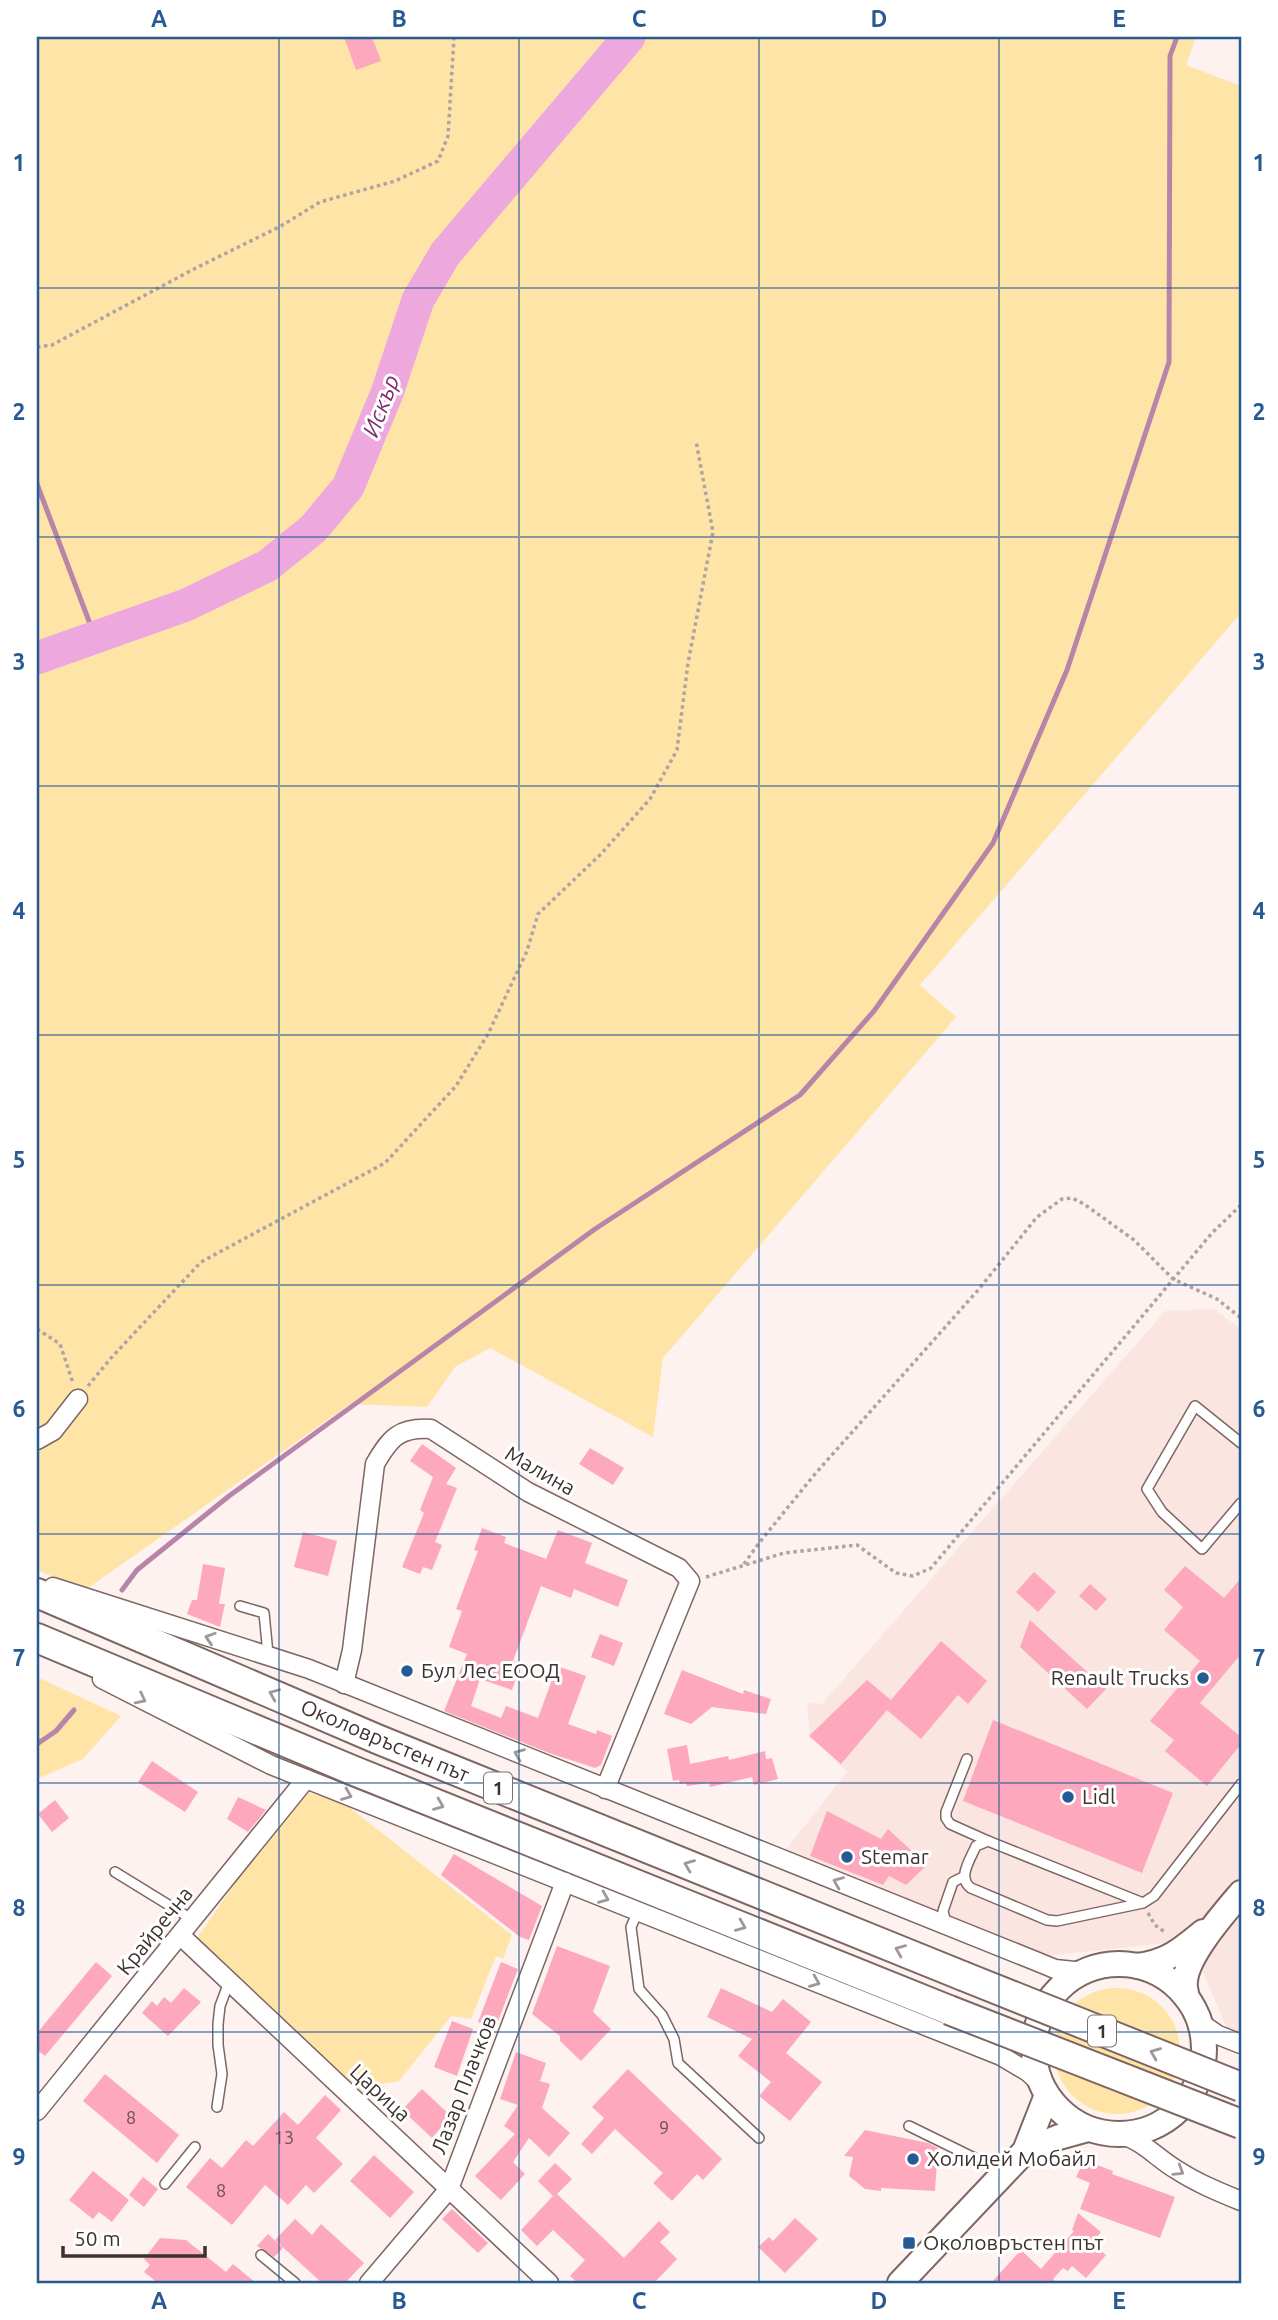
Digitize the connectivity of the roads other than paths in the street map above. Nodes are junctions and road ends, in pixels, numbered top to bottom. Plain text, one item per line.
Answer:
1 (78, 1399) road end
2 (37, 1440) edge
3 (1241, 1443) edge
4 (1241, 1503) edge
5 (37, 1582) edge
6 (37, 1593) edge
7 (240, 1605) dead end
8 (37, 1638) edge
9 (37, 1645) edge
10 (272, 1658) junction
11 (344, 1684) junction
12 (967, 1759) dead end
13 (306, 1779) junction
14 (1241, 1784) edge
15 (605, 1788) junction
16 (988, 1841) junction
17 (115, 1872) dead end
18 (963, 1877) junction
19 (565, 1882) junction
20 (1241, 1892) edge
21 (1143, 1903) junction
22 (638, 1911) junction
23 (1223, 1915) junction
24 (193, 1920) junction
25 (947, 1926) junction
26 (181, 1936) junction
27 (1137, 1966) junction
28 (1084, 1972) junction
29 (229, 1982) junction
30 (1187, 1998) junction
31 (1198, 2021) junction
32 (1241, 2044) edge
33 (1241, 2087) edge
34 (1043, 2089) junction
35 (217, 2107) dead end
36 (37, 2111) edge
37 (1241, 2124) edge
38 (909, 2126) dead end
39 (1088, 2129) junction
40 (1122, 2135) junction
41 (759, 2138) dead end
42 (195, 2147) dead end
43 (1025, 2151) junction
44 (1005, 2173) junction
45 (165, 2184) dead end
46 (449, 2189) junction
47 (1241, 2201) edge
48 (261, 2255) dead end
49 (295, 2283) edge
50 (369, 2283) edge
51 (549, 2283) edge
52 (901, 2283) edge

1 - 2 street
3 - 4 lane
10 -> 5 street, Околовръстен път
33 -> 6 highway, Околовръстен път / 1, bridge
7 - 10 lane
8 -> 37 highway, Околовръстен път / 1, bridge
9 -> 13 street
10 - 11 street, Околовръстен път
15 -> 11 street, Околовръстен път
11 - 15 street, Малина
12 - 16 lane
13 -> 19 street
13 - 24 street, Крайречна
14 - 21 lane
25 -> 15 street, Околовръстен път
16 - 18 lane
16 - 21 lane
17 - 24 lane
18 - 21 lane
18 - 25 lane
19 -> 22 street
19 - 46 street, Лазар Плачков
20 - 23 main road
22 -> 34 street
22 - 41 lane
23 - 27 main road
23 - 30 main road
24 - 26 street, Крайречна
25 - 28 street, Околовръстен път
26 - 29 street, Царица
26 - 36 street, Крайречна
27 - 28 main road
27 - 30 main road
28 - 34 main road
29 - 35 lane
29 - 46 street, Царица
30 - 31 main road
31 - 32 street
31 - 40 main road
34 - 39 main road
34 - 43 main road
38 - 44 lane
39 - 40 main road
39 - 43 main road
40 -> 47 street
42 - 45 lane
43 - 44 main road
44 - 52 main road
46 - 50 street, Лазар Плачков
46 - 51 street, Царица
48 - 49 lane

